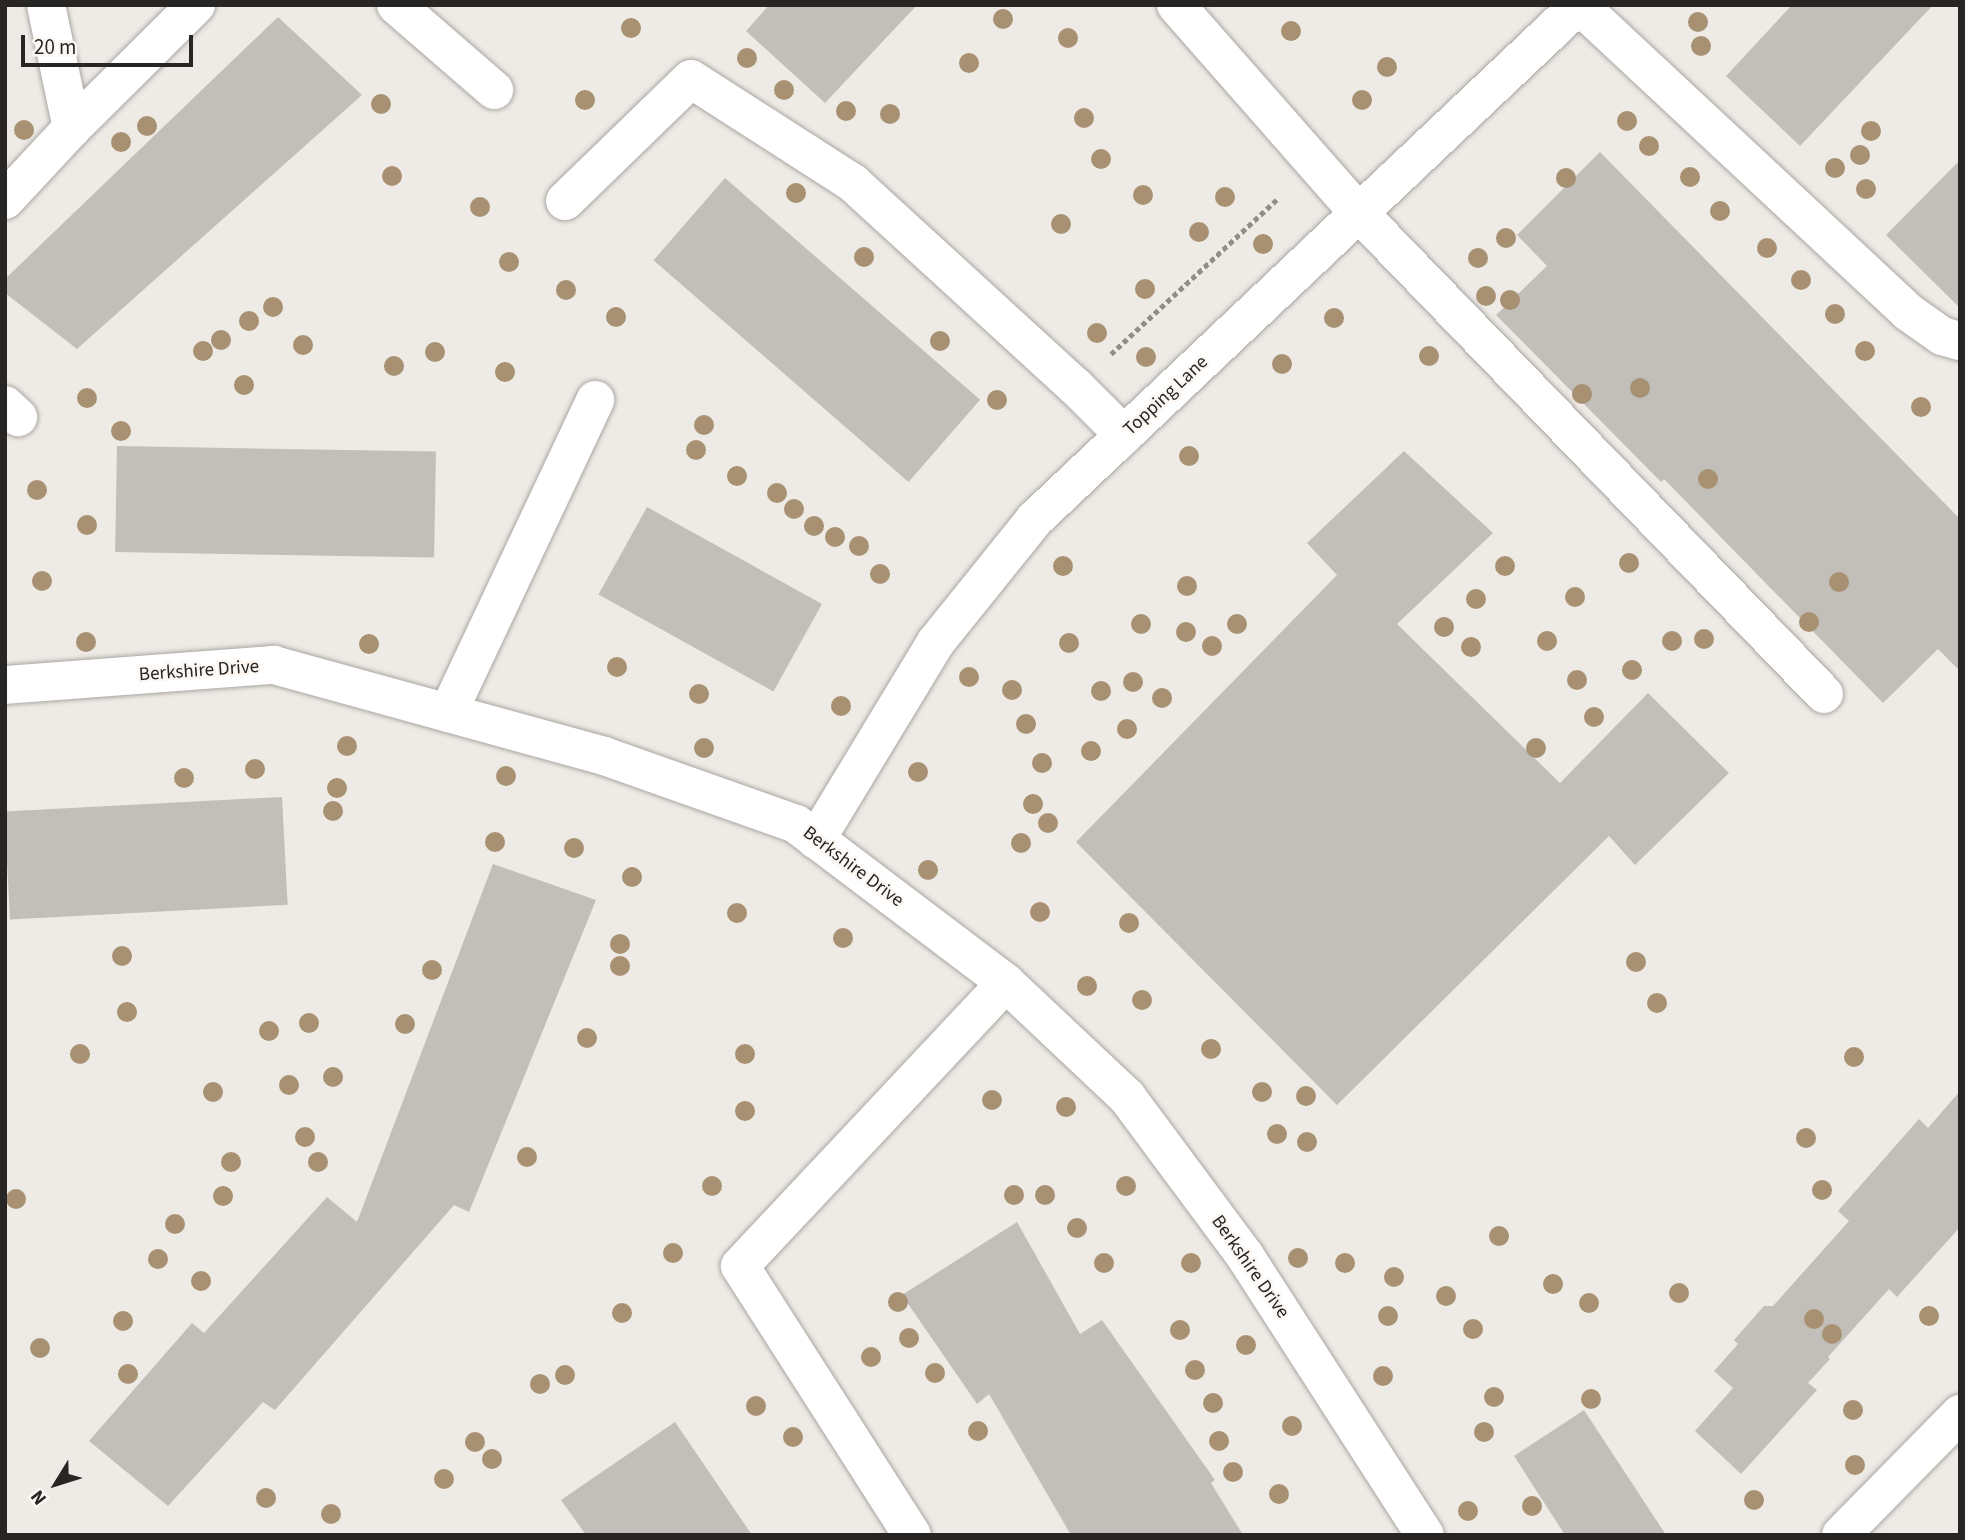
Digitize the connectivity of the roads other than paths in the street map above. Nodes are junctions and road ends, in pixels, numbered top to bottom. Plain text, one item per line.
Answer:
1 (46, 5) edge
2 (197, 5) edge
3 (396, 5) edge
4 (1176, 5) edge
5 (1579, 5) edge
6 (494, 90) dead end
7 (72, 128) junction
8 (5, 200) edge
9 (565, 201) dead end
10 (1359, 213) junction
11 (1960, 341) edge
12 (595, 400) dead end
13 (1124, 435) junction
14 (5, 685) edge
15 (1824, 694) dead end
16 (448, 713) junction
17 (816, 840) junction
18 (1006, 983) junction
19 (1960, 1414) edge
20 (912, 1535) edge
21 (1425, 1535) edge
22 (1841, 1535) edge

1 - 7 street
2 - 7 street
3 - 6 street
4 - 10 street
5 - 10 street, Topping Lane
5 - 11 street
7 - 8 street
9 - 13 street
10 - 13 street, Topping Lane
10 - 15 street
12 - 16 street
13 - 17 street, Topping Lane
14 - 16 street, Berkshire Drive
16 - 17 street, Berkshire Drive
17 - 18 street, Berkshire Drive
18 - 20 street
18 - 21 street, Berkshire Drive
19 - 22 street

